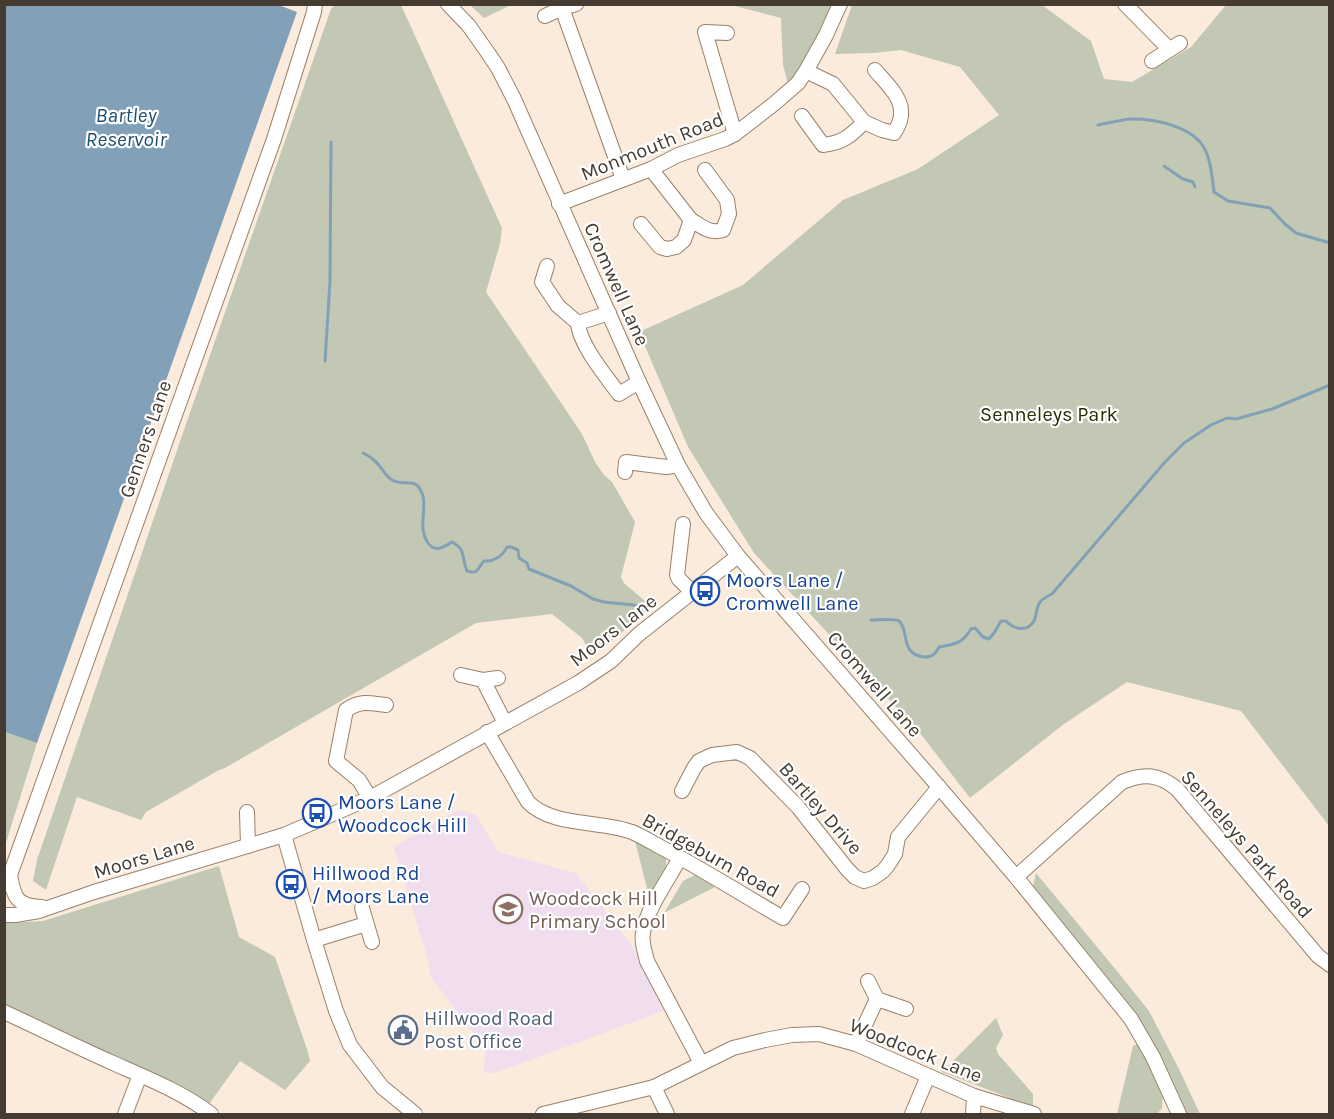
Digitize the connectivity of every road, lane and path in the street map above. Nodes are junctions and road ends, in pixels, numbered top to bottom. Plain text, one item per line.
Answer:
1 (448, 4) edge
2 (576, 4) edge
3 (840, 4) edge
4 (1125, 4) edge
5 (315, 5) edge
6 (562, 9) junction
7 (545, 16) dead end
8 (727, 33) dead end
9 (1152, 61) dead end
10 (875, 70) dead end
11 (806, 71) junction
12 (802, 116) dead end
13 (864, 122) junction
14 (735, 134) junction
15 (651, 169) junction
16 (705, 170) dead end
17 (623, 179) junction
18 (559, 204) junction
19 (691, 220) junction
20 (641, 224) dead end
21 (547, 266) dead end
22 (609, 313) junction
23 (578, 323) junction
24 (639, 382) junction
25 (678, 465) junction
26 (625, 472) dead end
27 (683, 524) dead end
28 (738, 556) junction
29 (692, 592) junction
30 (461, 675) dead end
31 (386, 705) dead end
32 (505, 723) junction
33 (487, 732) junction
34 (939, 787) junction
35 (682, 791) dead end
36 (370, 798) junction
37 (248, 812) dead end
38 (284, 835) junction
39 (248, 846) junction
40 (680, 858) junction
41 (1016, 877) junction
42 (7, 880) edge
43 (802, 890) dead end
44 (51, 907) junction
45 (362, 908) dead end
46 (4, 915) edge
47 (366, 924) junction
48 (314, 939) junction
49 (372, 942) dead end
50 (1329, 965) edge
51 (868, 981) dead end
52 (877, 999) junction
53 (906, 1009) dead end
54 (4, 1012) edge
55 (856, 1044) junction
56 (701, 1063) junction
57 (140, 1075) junction
58 (928, 1076) junction
59 (654, 1087) junction
60 (974, 1096) junction
61 (125, 1114) edge
62 (211, 1114) edge
63 (415, 1114) edge
64 (543, 1114) edge
65 (667, 1114) edge
66 (912, 1114) edge
67 (973, 1114) edge
68 (1034, 1114) edge
69 (1176, 1114) edge

1 - 18 street, Cromwell Lane
2 - 6 street
3 - 11 street, Monmouth Road
4 - 9 street
5 - 42 street, Genners Lane
6 - 7 street
6 - 17 street
8 - 14 street
10 - 13 street
11 - 13 street
11 - 14 street, Monmouth Road
12 - 13 street
14 - 15 street, Monmouth Road
15 - 17 street, Monmouth Road
15 - 19 street
16 - 19 street
17 - 18 street, Monmouth Road
18 - 22 street, Cromwell Lane
19 - 20 street
21 - 23 street
22 - 23 street
22 - 24 street, Cromwell Lane
23 - 24 street
24 - 25 street, Cromwell Lane
25 - 26 street
25 - 28 street, Cromwell Lane
27 - 29 street
28 - 29 street, Moors Lane
28 - 34 street, Cromwell Lane
29 - 32 street, Moors Lane
30 - 32 street
31 - 36 street
32 - 33 street, Moors Lane
33 - 36 street, Moors Lane
33 - 40 street, Bridgeburn Road
34 - 35 street, Bartley Drive
34 - 41 street, Cromwell Lane
36 - 38 street, Moors Lane
37 - 39 street
38 - 39 street, Moors Lane
38 - 48 street
39 - 44 street, Moors Lane
40 - 43 street, Bridgeburn Road
40 - 56 street
41 - 50 street, Senneleys Park Road
41 - 69 street, Cromwell Lane
42 - 44 street, Moors Lane
44 - 46 street, Moors Lane
45 - 47 street
47 - 48 street
47 - 49 street
48 - 63 street
51 - 52 street
52 - 53 street
52 - 55 street
54 - 57 street
55 - 56 street, Woodcock Lane
55 - 58 street, Woodcock Lane
56 - 59 street, Woodcock Lane
57 - 61 street
57 - 62 street
58 - 60 street, Woodcock Lane
58 - 66 street
59 - 64 street, Woodcock Lane
59 - 65 street
60 - 67 street
60 - 68 street, Woodcock Lane

